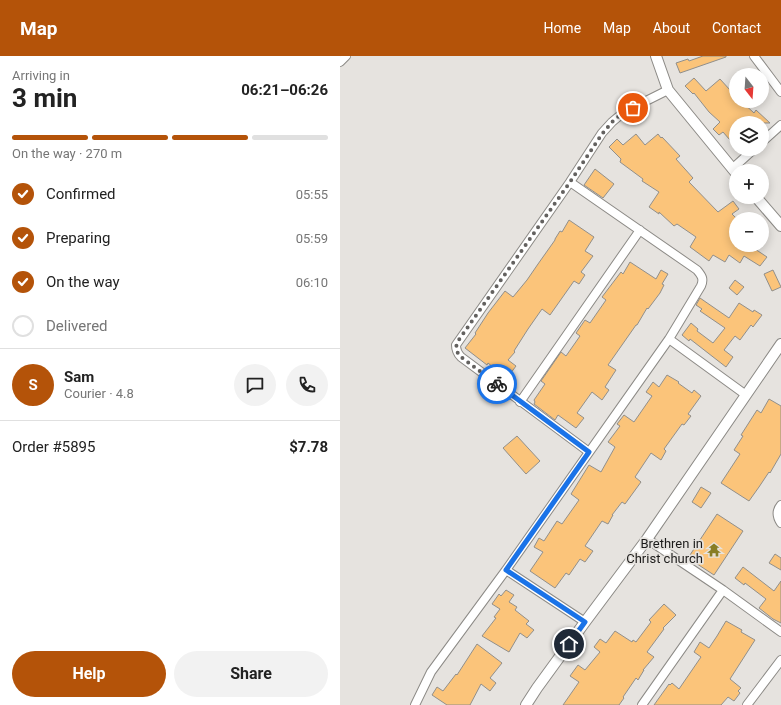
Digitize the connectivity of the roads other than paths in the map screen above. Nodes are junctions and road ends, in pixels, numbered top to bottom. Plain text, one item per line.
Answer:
1 (346, 56) edge
2 (656, 56) edge
3 (754, 56) edge
4 (340, 62) edge
5 (668, 90) junction
6 (781, 92) edge
7 (781, 125) edge
8 (769, 136) edge
9 (748, 156) edge
10 (740, 164) edge
11 (729, 165) edge
12 (570, 182) junction
13 (762, 204) edge
14 (781, 226) edge
15 (640, 230) junction
16 (669, 339) junction
17 (781, 344) edge
18 (746, 395) junction
19 (520, 402) junction
20 (589, 452) junction
21 (781, 505) edge
22 (781, 523) edge
23 (646, 539) junction
24 (506, 570) junction
25 (723, 590) junction
26 (585, 622) junction
27 (781, 632) edge
28 (781, 660) edge
29 (415, 705) edge
30 (526, 705) edge
31 (642, 705) edge
32 (747, 705) edge

1 - 4 street
2 - 5 street
3 - 6 street
5 - 11 street
5 - 12 street
7 - 8 street
9 - 10 street
12 - 15 street
12 - 19 street
13 - 14 street
15 - 16 street
15 - 19 street
16 - 18 street
16 - 20 street
17 - 18 street
18 - 23 street
19 - 20 street
20 - 24 street
21 - 22 street
23 - 25 street
23 - 26 street
24 - 26 street
24 - 29 street
25 - 27 street
25 - 31 street
26 - 30 street
28 - 32 street

